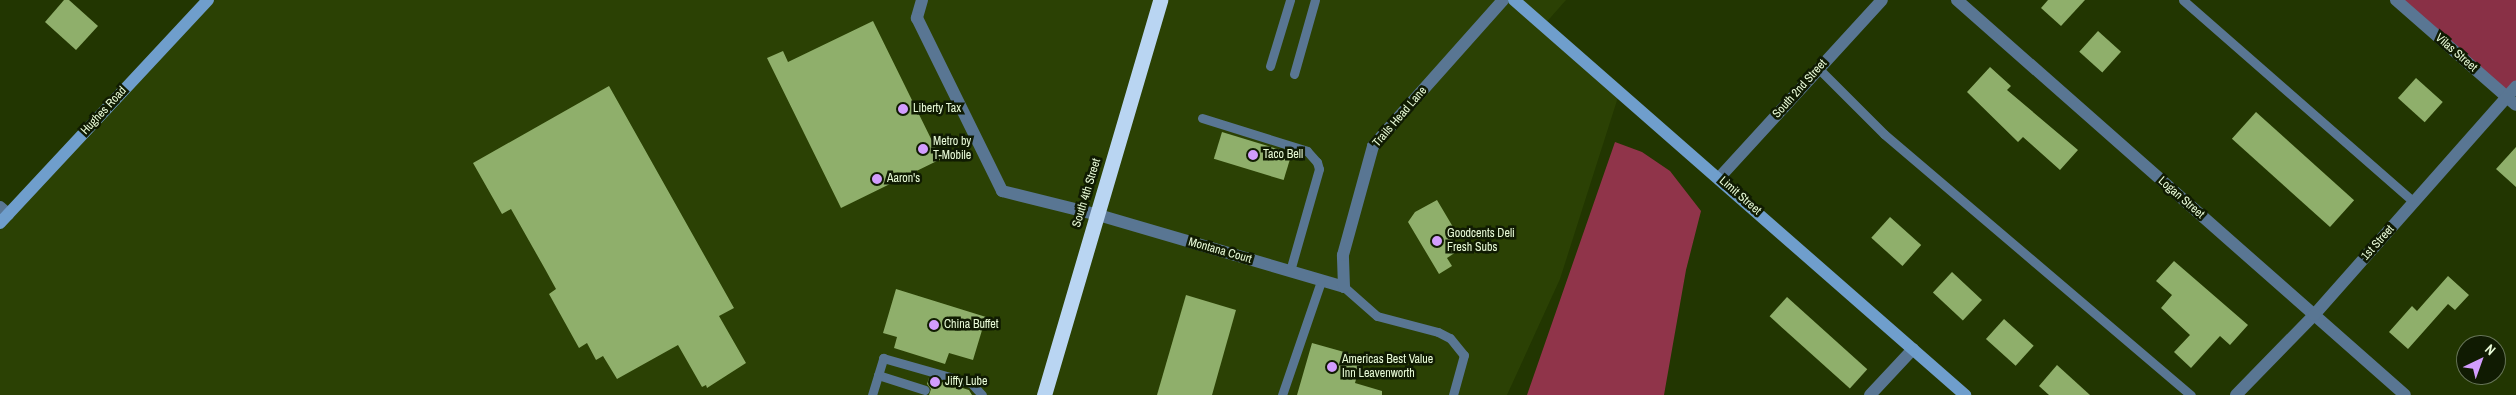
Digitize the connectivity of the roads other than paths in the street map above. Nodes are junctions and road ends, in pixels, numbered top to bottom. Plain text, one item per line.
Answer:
1 (208, 0) edge
2 (922, 0) edge
3 (1160, 0) edge
4 (1290, 0) edge
5 (1315, 0) edge
6 (1502, 0) edge
7 (1514, 0) edge
8 (1882, 0) edge
9 (1957, 0) edge
10 (2183, 0) edge
11 (2396, 0) edge
12 (1270, 66) dead end
13 (1819, 69) junction
14 (1294, 74) dead end
15 (2516, 87) edge
16 (2512, 102) edge
17 (1202, 118) dead end
18 (1719, 178) junction
19 (2414, 202) junction
20 (3, 214) edge
21 (1095, 214) junction
22 (1290, 272) junction
23 (1321, 281) junction
24 (1344, 287) junction
25 (2314, 315) junction
26 (1912, 349) junction
27 (878, 375) junction
28 (925, 390) dead end
29 (872, 395) edge
30 (982, 395) edge
31 (1044, 395) edge
32 (1282, 395) edge
33 (1453, 395) edge
34 (1870, 395) edge
35 (1965, 395) edge
36 (2191, 395) edge
37 (2236, 395) edge
38 (2405, 395) edge

1 - 20 street, Hughes Road
2 - 21 street, Montana Court
3 - 21 highway, South 4th Street
4 - 12 lane
5 - 14 lane
6 - 24 street, Trails Head Lane
7 - 18 street, Limit Street
8 - 13 street, South 2nd Street
9 - 25 street, Logan Street
10 - 19 lane
11 - 16 street, Vilas Street
13 - 18 street, South 2nd Street
13 - 36 lane
15 - 16 street, 1st Street
16 - 19 street, 1st Street
17 - 22 lane
18 - 26 street, Limit Street
19 - 25 street, 1st Street
21 - 22 street, Montana Court
21 - 31 highway, South 4th Street
22 - 23 street, Montana Court
23 - 24 street, Montana Court
23 - 32 lane
24 - 33 lane
25 - 37 street, 1st Street
25 - 38 street, Logan Street
26 - 34 street
26 - 35 street, Limit Street
27 - 28 lane
27 - 29 lane
27 - 30 lane

